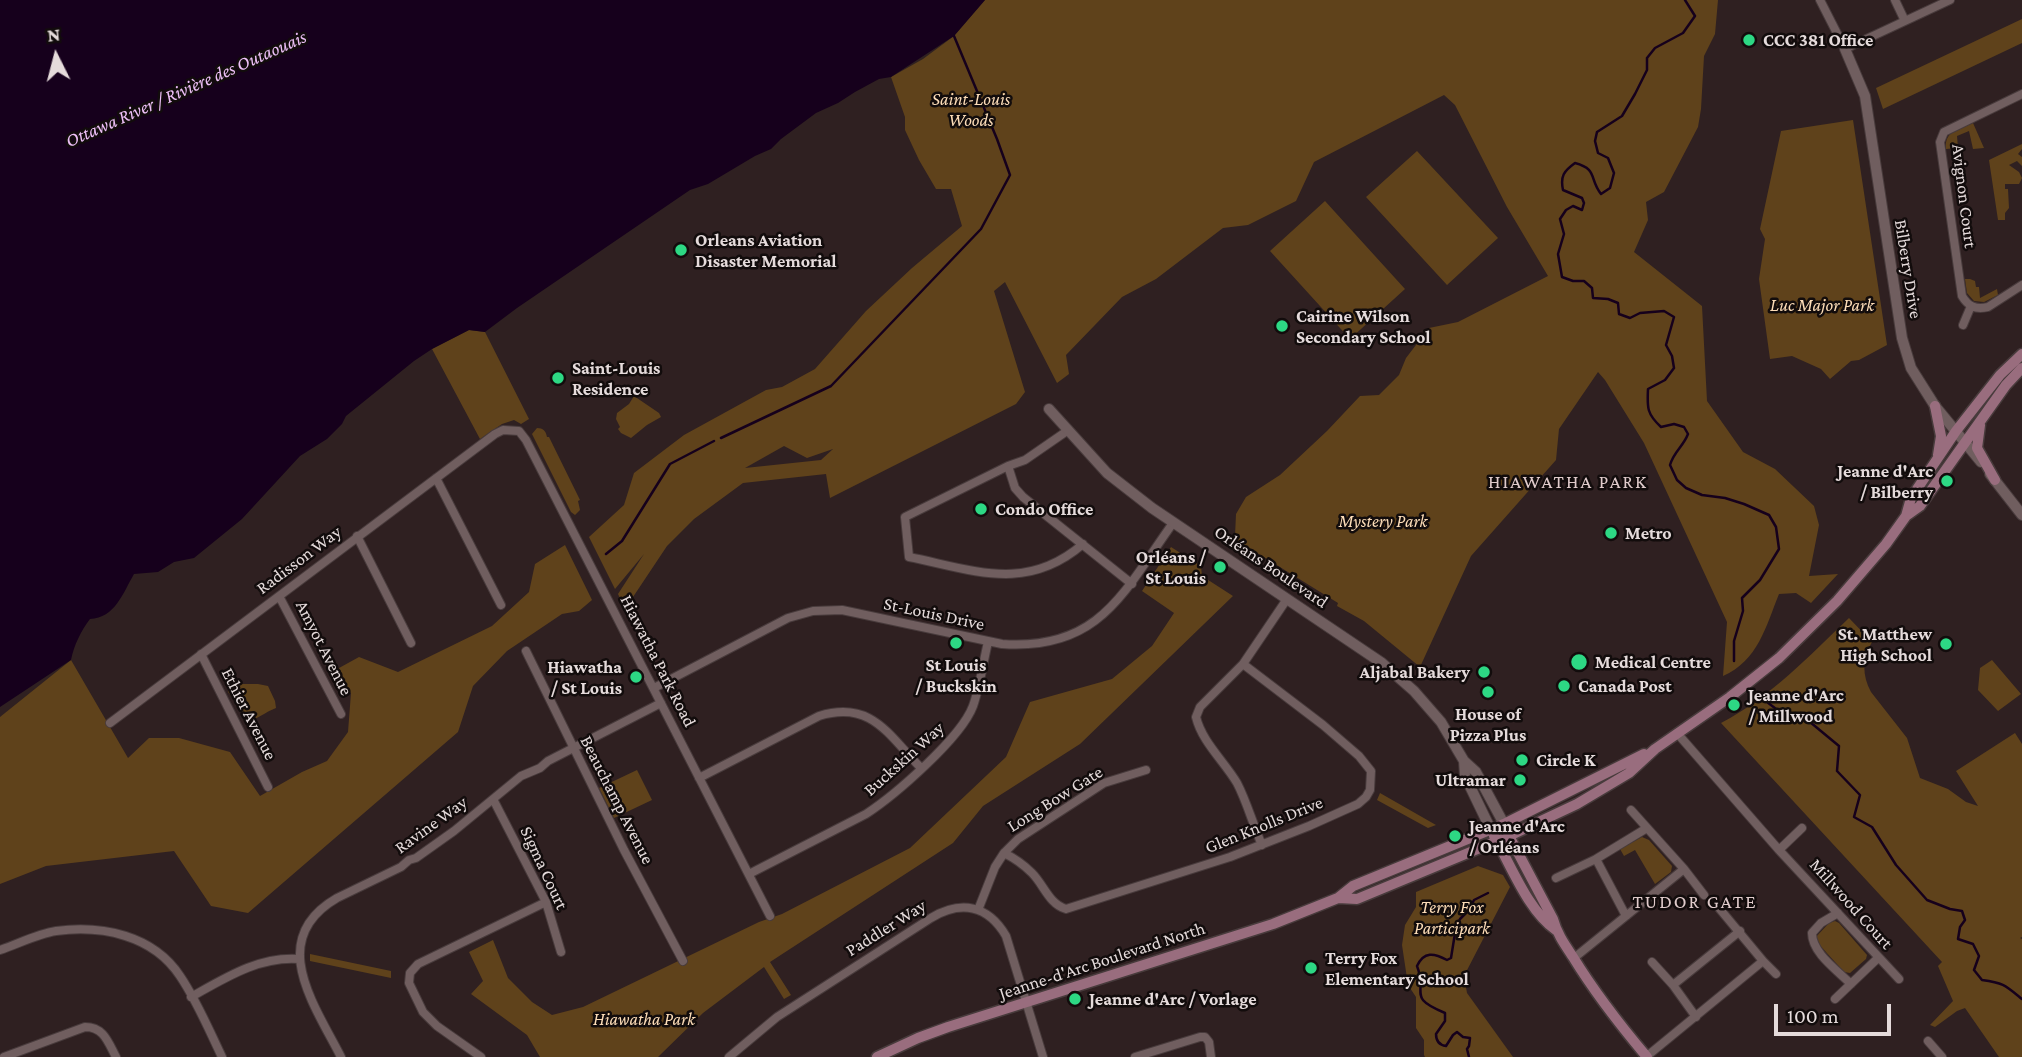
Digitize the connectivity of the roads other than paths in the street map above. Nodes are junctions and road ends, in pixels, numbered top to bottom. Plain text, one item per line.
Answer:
1 (1820, 0) edge
2 (1895, 0) edge
3 (1950, 0) edge
4 (1905, 22) junction
5 (1844, 49) junction
6 (2022, 94) edge
7 (2022, 285) edge
8 (1971, 306) junction
9 (1964, 325) dead end
10 (2022, 354) edge
11 (2022, 368) edge
12 (1935, 406) junction
13 (1049, 410) dead end
14 (1982, 420) junction
15 (510, 429) joint
16 (1067, 431) junction
17 (1956, 431) junction
18 (1965, 442) junction
19 (1936, 462) junction
20 (1008, 466) junction
21 (436, 478) junction
22 (1995, 480) junction
23 (2022, 515) edge
24 (1906, 516) junction
25 (1173, 523) junction
26 (357, 536) junction
27 (1083, 544) junction
28 (1132, 584) junction
29 (279, 596) junction
30 (1287, 599) junction
31 (501, 605) dead end
32 (988, 642) junction
33 (411, 643) dead end
34 (526, 651) dead end
35 (201, 654) junction
36 (1243, 664) junction
37 (654, 688) junction
38 (661, 703) junction
39 (341, 714) dead end
40 (110, 723) dead end
41 (1677, 733) junction
42 (573, 748) junction
43 (1655, 749) junction
44 (1464, 761) junction
45 (921, 768) junction
46 (1146, 770) dead end
47 (699, 778) junction
48 (268, 787) dead end
49 (493, 799) junction
50 (1631, 810) dead end
51 (1504, 824) junction
52 (1647, 828) junction
53 (1802, 828) dead end
54 (1491, 830) junction
55 (1509, 836) junction
56 (1497, 841) junction
57 (1262, 845) junction
58 (1779, 850) junction
59 (1004, 853) junction
60 (1596, 859) junction
61 (1684, 869) junction
62 (749, 874) junction
63 (1556, 878) dead end
64 (1704, 895) dead end
65 (1338, 898) junction
66 (545, 902) junction
67 (1719, 908) dead end
68 (978, 910) junction
69 (1838, 913) junction
70 (770, 916) dead end
71 (1626, 916) junction
72 (1556, 930) junction
73 (1740, 931) junction
74 (0, 950) edge
75 (561, 952) dead end
76 (1574, 958) junction
77 (1878, 958) junction
78 (299, 959) junction
79 (683, 961) dead end
80 (1762, 961) junction
81 (1652, 962) dead end
82 (1776, 974) dead end
83 (1899, 979) dead end
84 (1851, 984) junction
85 (1673, 985) junction
86 (191, 996) junction
87 (1835, 999) dead end
88 (1027, 1003) junction
89 (1696, 1017) junction
90 (1928, 1041) dead end
91 (4, 1057) edge
92 (116, 1057) edge
93 (222, 1057) edge
94 (341, 1057) edge
95 (481, 1057) edge
96 (729, 1057) edge
97 (877, 1057) edge
98 (1043, 1057) edge
99 (1135, 1057) edge
100 (1211, 1057) edge
101 (1647, 1057) edge
102 (1942, 1057) edge

1 - 5 street, Bilberry Drive
2 - 4 street
3 - 4 street
4 - 5 street
5 - 12 street, Bilberry Drive
6 - 8 street, Avignon Court
7 - 8 street
8 - 9 street
10 - 17 main road, Jeanne-d'Arc Boulevard North
11 - 14 main road, Jeanne-d'Arc Boulevard North
12 - 17 street, Bilberry Drive
12 - 19 main road
13 - 16 street, Orléans Boulevard
14 - 18 main road, Jeanne-d'Arc Boulevard North
14 - 22 main road
15 - 21 street, Radisson Way
15 - 37 street, Hiawatha Park Road
16 - 20 street
16 - 25 street, Orléans Boulevard
17 - 18 street, Bilberry Drive
17 - 19 main road, Jeanne-d'Arc Boulevard North
18 - 22 street, Bilberry Drive
18 - 24 main road, Jeanne-d'Arc Boulevard North
19 - 24 main road, Jeanne-d'Arc Boulevard North
20 - 27 street
20 - 27 street
21 - 26 street, Radisson Way
21 - 31 street
22 - 23 street, Bilberry Drive
24 - 41 main road, Jeanne-d'Arc Boulevard North
25 - 28 street, St-Louis Drive
25 - 30 street, Orléans Boulevard
26 - 29 street, Radisson Way
26 - 33 street
27 - 28 street
28 - 32 street, St-Louis Drive
29 - 35 street, Radisson Way
29 - 39 street, Amyot Avenue
30 - 36 street
30 - 44 street, Orléans Boulevard
32 - 37 street, St-Louis Drive
32 - 45 street, Buckskin Way
34 - 42 street, Beauchamp Avenue
35 - 40 street, Radisson Way
35 - 48 street, Ethier Avenue
36 - 57 street
36 - 57 street, Glen Knolls Drive
37 - 38 street, Hiawatha Park Road
38 - 42 street, Ravine Way
38 - 47 street, Hiawatha Park Road
41 - 43 main road, Jeanne-d'Arc Boulevard North
41 - 58 street, Millwood Court
42 - 49 street, Ravine Way
42 - 79 street, Beauchamp Avenue
43 - 51 main road, Jeanne-d'Arc Boulevard North
43 - 55 main road, Jeanne-d'Arc Boulevard North
44 - 51 street, Orléans Boulevard
44 - 54 street, Orléans Boulevard
45 - 47 street
45 - 62 street, Buckskin Way
46 - 59 street, Long Bow Gate
47 - 62 street, Hiawatha Park Road
49 - 66 street, Sigma Court
49 - 78 street, Ravine Way
50 - 52 street
51 - 54 main road, Jeanne-d'Arc Boulevard North
51 - 55 main road, Orléans Boulevard
52 - 60 street
52 - 61 street
53 - 58 street
54 - 56 main road, Orléans Boulevard
54 - 65 main road, Jeanne-d'Arc Boulevard North
55 - 56 main road, Jeanne-d'Arc Boulevard North
55 - 72 main road, Orléans Boulevard
56 - 65 main road, Jeanne-d'Arc Boulevard North
56 - 72 main road, Orléans Boulevard
57 - 59 street, Glen Knolls Drive
58 - 69 street, Millwood Court
59 - 68 street, Long Bow Gate
60 - 63 street
60 - 71 street
61 - 64 street
61 - 71 street
62 - 70 street, Hiawatha Park Road
65 - 88 main road, Jeanne-d'Arc Boulevard North
66 - 75 street, Sigma Court
66 - 95 street
67 - 73 street
68 - 88 street
68 - 96 street, Paddler Way
69 - 77 street, Millwood Court
69 - 84 street
71 - 76 street
72 - 76 main road, Orléans Boulevard
73 - 80 street
73 - 85 street
74 - 86 street
76 - 101 main road, Orléans Boulevard
77 - 83 street, Millwood Court
77 - 84 street
78 - 86 street
78 - 94 street
80 - 82 street
80 - 89 street
81 - 85 street
84 - 87 street
85 - 89 street
86 - 93 street
88 - 97 main road, Jeanne-d'Arc Boulevard North
88 - 98 street
89 - 101 street
90 - 102 street
91 - 92 street
99 - 100 street

